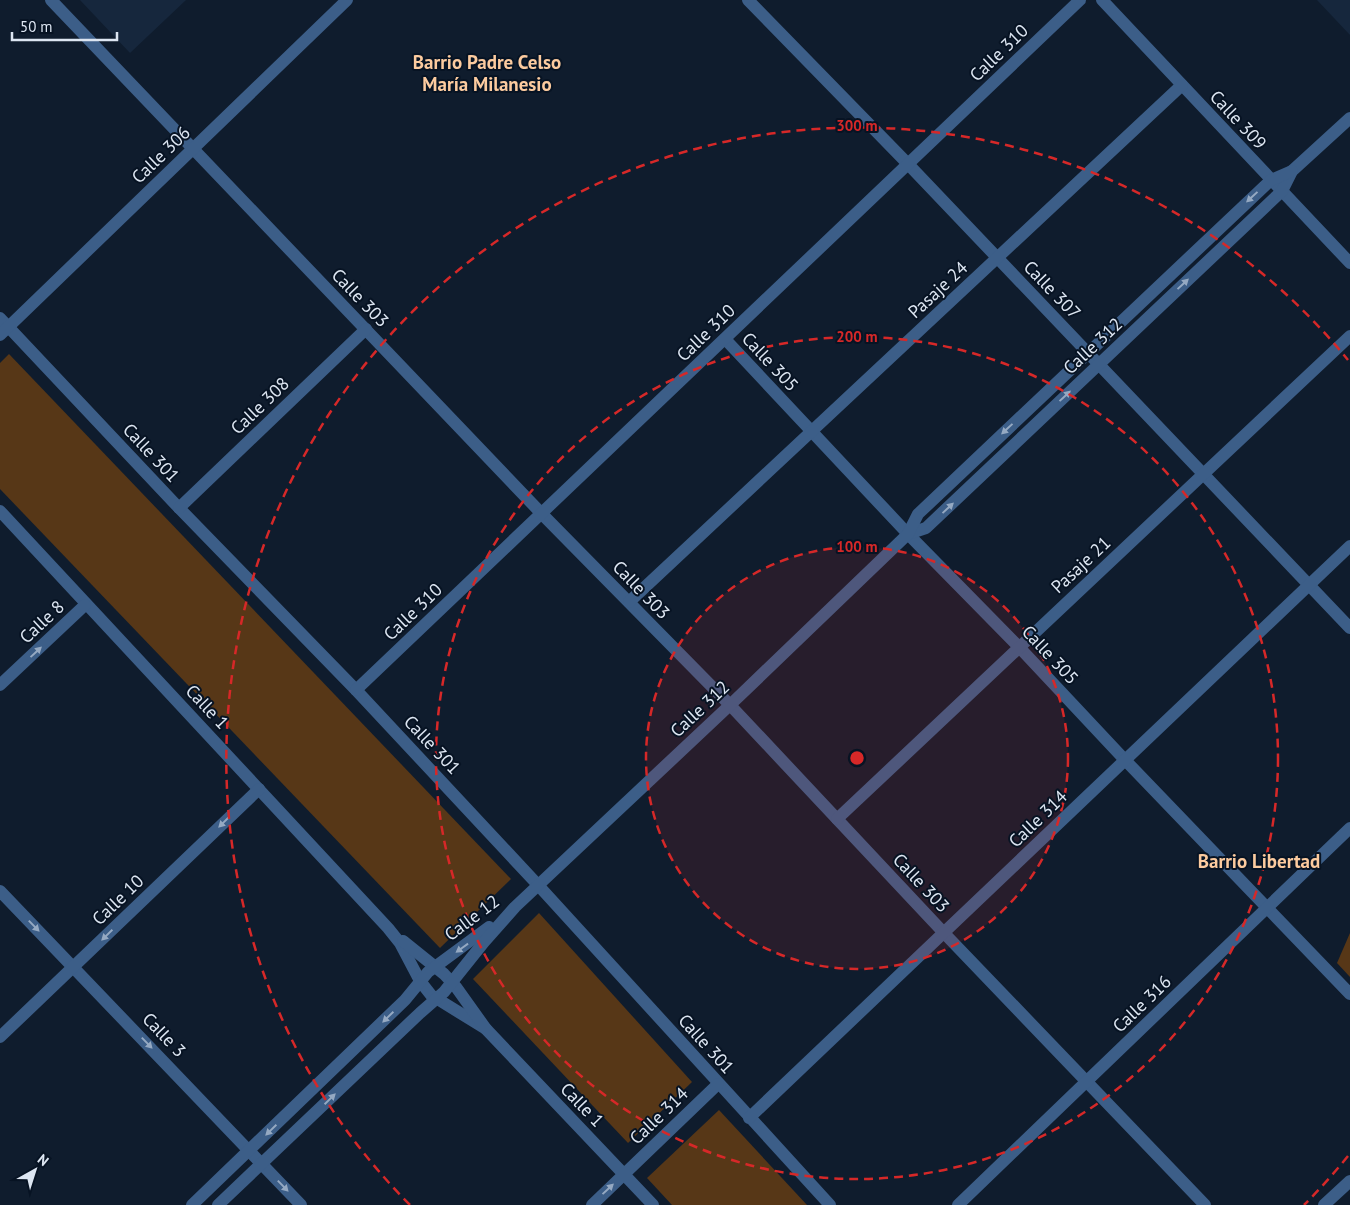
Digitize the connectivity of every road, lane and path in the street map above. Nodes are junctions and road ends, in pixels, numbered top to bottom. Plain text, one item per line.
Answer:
1 (51, 0) edge
2 (347, 0) edge
3 (748, 0) edge
4 (1080, 0) edge
5 (1102, 0) edge
6 (1182, 86) junction
7 (1350, 118) edge
8 (192, 148) junction
9 (908, 164) junction
10 (1292, 171) junction
11 (1271, 180) junction
12 (1282, 191) junction
13 (997, 258) junction
14 (1350, 263) edge
15 (3, 327) edge
16 (366, 329) junction
17 (1350, 336) edge
18 (725, 339) junction
19 (1089, 352) junction
20 (1100, 364) junction
21 (813, 432) junction
22 (1204, 474) junction
23 (179, 508) junction
24 (0, 511) edge
25 (541, 513) junction
26 (908, 534) junction
27 (1350, 546) edge
28 (1309, 585) junction
29 (630, 602) junction
30 (85, 605) junction
31 (1350, 628) edge
32 (1019, 647) junction
33 (0, 685) edge
34 (356, 690) junction
35 (730, 705) junction
36 (1125, 760) junction
37 (259, 789) junction
38 (837, 819) junction
39 (1350, 828) edge
40 (538, 885) junction
41 (0, 891) edge
42 (515, 908) junction
43 (1267, 908) junction
44 (388, 928) junction
45 (944, 933) junction
46 (74, 967) junction
47 (436, 967) junction
48 (420, 981) junction
49 (452, 982) junction
50 (1350, 994) edge
51 (436, 998) junction
52 (486, 1029) junction
53 (0, 1037) edge
54 (1087, 1081) junction
55 (718, 1084) junction
56 (749, 1118) junction
57 (250, 1150) junction
58 (261, 1164) junction
59 (624, 1174) junction
60 (1350, 1181) edge
61 (192, 1205) edge
62 (218, 1205) edge
63 (301, 1205) edge
64 (592, 1205) edge
65 (653, 1205) edge
66 (830, 1205) edge
67 (958, 1205) edge
68 (1205, 1205) edge
69 (1324, 1205) edge

1 - 8 street, Calle 303
2 - 8 street, Calle 306
3 - 9 street, Calle 307
4 - 9 street, Calle 310
5 - 6 street, Calle 309
6 - 11 street, Calle 309
6 - 13 street, Pasaje 24
7 - 10 street, Calle 312
8 - 15 street, Calle 306
8 - 16 street, Calle 303
9 - 13 street, Calle 307
9 - 18 street, Calle 310
10 - 11 street, Calle 312
10 - 12 street, Calle 312
11 - 12 street, Calle 309
11 -> 19 street, Calle 312
12 - 14 street, Calle 309
20 -> 12 street, Calle 312
13 - 19 street, Calle 307
13 - 21 street, Pasaje 24
15 - 23 street, Calle 301
16 - 23 street, Calle 308
16 - 25 street, Calle 303
17 - 22 street, Pasaje 21
18 - 21 street, Calle 305
18 - 25 street, Calle 310
19 - 20 street, Calle 307
19 -> 26 street, Calle 312
20 - 22 street, Calle 307
26 -> 20 street, Calle 312
21 - 26 street, Calle 305
21 - 29 street, Pasaje 24
22 - 28 street, Calle 307
22 - 32 street, Pasaje 21
23 - 34 street, Calle 301
24 - 30 street, Calle 1
25 - 29 street, Calle 303
25 - 34 street, Calle 310
26 - 32 street, Calle 305
26 - 35 street, Calle 312
27 - 28 street, Calle 314
28 - 31 street, Calle 307
28 - 36 street, Calle 314
29 - 35 street, Calle 303
33 -> 30 street, Calle 8
30 - 37 street, Calle 1
32 - 36 street, Calle 305
32 - 38 street, Pasaje 21
34 - 40 street, Calle 301
35 - 38 street, Calle 303
35 - 40 street, Calle 312
36 - 43 street, Calle 305
36 - 45 street, Calle 314
37 - 44 street, Calle 1
37 -> 46 street, Calle 10
38 - 45 street, Calle 303
39 - 43 street, Calle 316
40 - 42 street, Calle 312
40 - 55 street, Calle 301
41 -> 46 street, Calle 3
42 -> 47 street, Calle 12
42 - 49 street, Calle 12
43 - 50 street, Calle 305
43 - 54 street, Calle 316
44 - 47 street, Calle 1
44 - 48 street, Calle 1
45 - 54 street, Calle 303
45 - 56 street, Calle 314
46 - 53 street, Calle 10
46 -> 57 street, Calle 3
47 - 48 street, Calle 12
47 - 49 street, Calle 1
48 - 51 street, Calle 1
48 -> 57 street, Calle 12
49 - 51 street, Calle 12
49 - 52 street, Calle 1
51 - 52 street, Calle 1
58 -> 51 street, Calle 12
52 - 59 street, Calle 1
54 - 67 street, Calle 316
54 - 68 street, Calle 303
55 - 56 street, Calle 301
55 - 59 street, Calle 314
56 - 66 street, Calle 301
57 - 58 street, Calle 3
57 - 61 street, Calle 12
58 - 62 street, Calle 12
58 -> 63 street, Calle 3
64 -> 59 street, Calle 314
59 - 65 street, Calle 1
60 - 69 street

